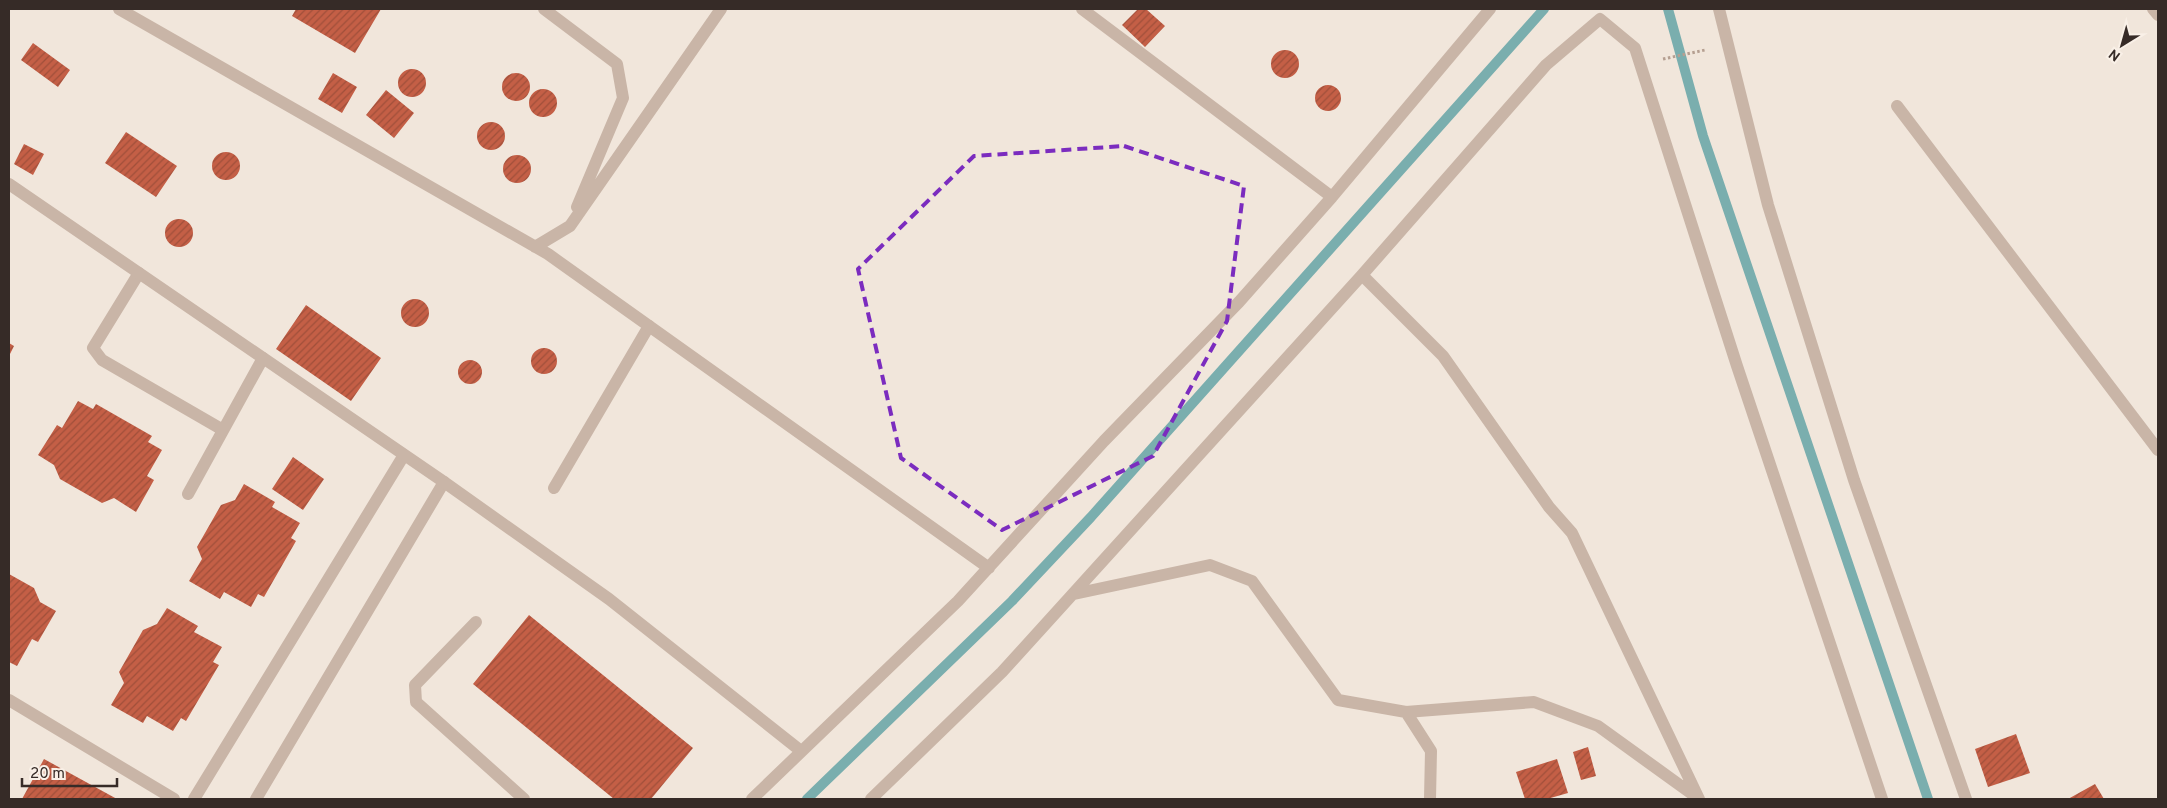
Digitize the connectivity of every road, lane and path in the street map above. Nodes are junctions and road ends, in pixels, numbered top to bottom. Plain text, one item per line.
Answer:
1 (119, 9) edge
2 (544, 9) edge
3 (720, 9) edge
4 (1082, 9) edge
5 (1490, 9) edge
6 (1719, 9) edge
7 (2153, 9) edge
8 (2158, 16) edge
9 (1709, 49) dead end
10 (1656, 61) dead end
11 (1897, 106) dead end
12 (9, 184) edge
13 (1332, 197) junction
14 (570, 226) junction
15 (535, 247) junction
16 (139, 273) junction
17 (1362, 275) junction
18 (649, 326) junction
19 (263, 358) junction
20 (223, 430) junction
21 (2158, 450) edge
22 (404, 455) junction
23 (444, 482) junction
24 (554, 488) dead end
25 (188, 494) dead end
26 (989, 568) junction
27 (1074, 594) junction
28 (476, 622) dead end
29 (10, 705) edge
30 (1406, 712) junction
31 (801, 751) junction
32 (174, 799) edge
33 (194, 799) edge
34 (256, 799) edge
35 (524, 799) edge
36 (752, 799) edge
37 (872, 799) edge
38 (1430, 799) edge
39 (1699, 799) edge
40 (1882, 799) edge
41 (1966, 799) edge

1 - 15 street
2 - 14 street
3 - 14 street
4 - 13 street
5 - 13 street
6 - 41 street
7 - 8 street
9 - 10 path
11 - 21 street
12 - 16 street
13 - 26 street
14 - 15 street
15 - 18 street
16 - 19 street
16 - 20 street
17 - 27 street
17 - 39 street
17 - 40 street
18 - 24 street
18 - 26 street
19 - 20 street
19 - 22 street
20 - 25 street
22 - 23 street
22 - 33 street
23 - 31 street
23 - 34 street
26 - 31 street
27 - 30 street
27 - 37 street
28 - 35 street
29 - 32 street
30 - 38 street
30 - 39 street
31 - 36 street

